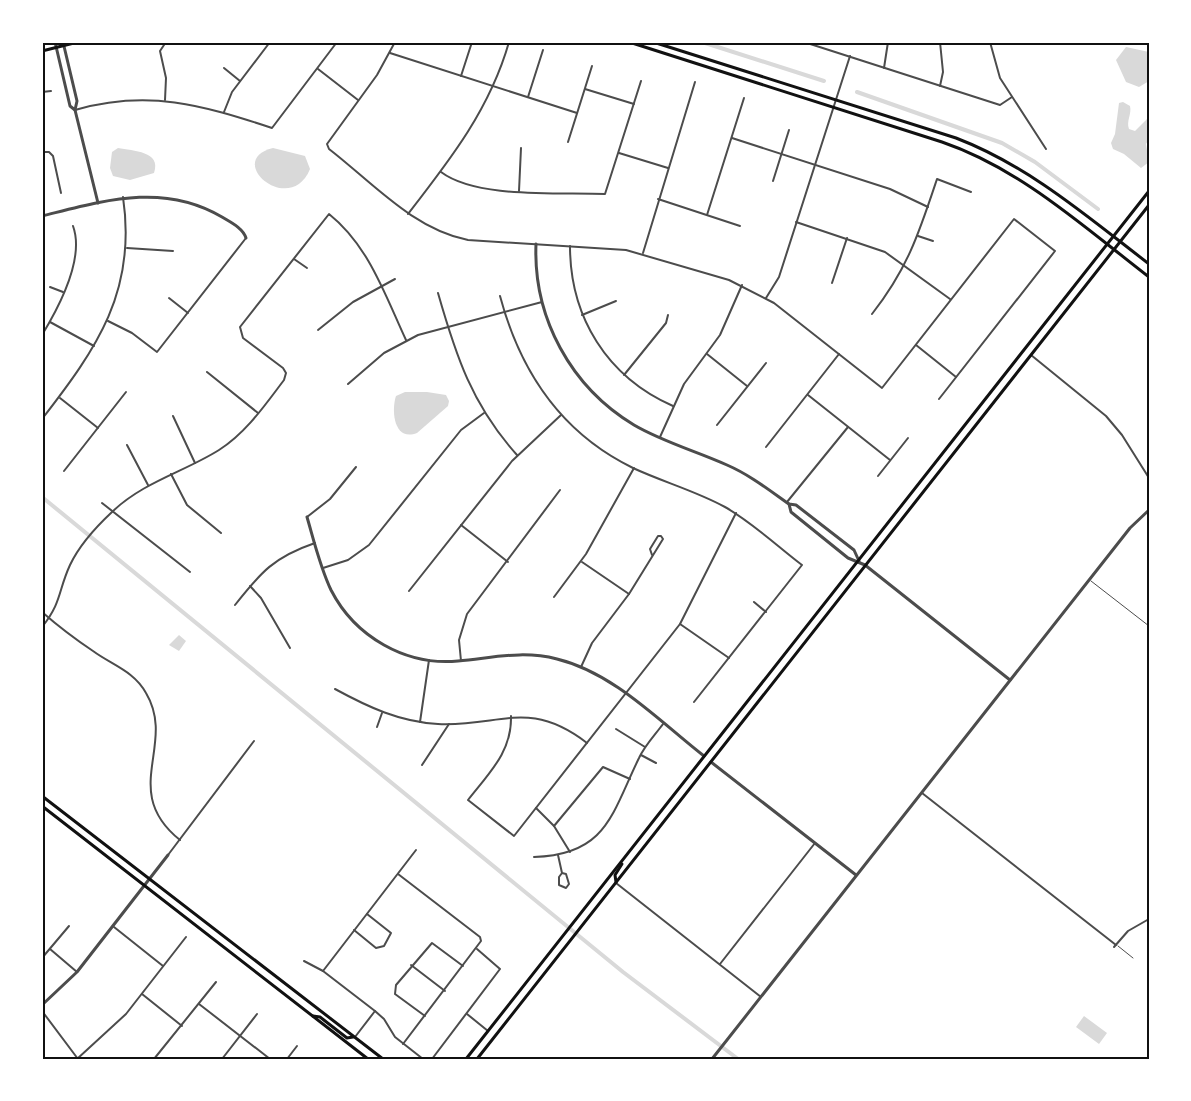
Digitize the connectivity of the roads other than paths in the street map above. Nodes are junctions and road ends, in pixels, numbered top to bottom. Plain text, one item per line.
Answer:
1 (55, 42) edge
2 (78, 42) edge
3 (166, 42) edge
4 (270, 42) edge
5 (337, 42) edge
6 (395, 42) edge
7 (472, 42) edge
8 (509, 42) edge
9 (629, 42) edge
10 (653, 42) edge
11 (804, 42) edge
12 (888, 42) edge
13 (940, 42) edge
14 (990, 42) edge
15 (63, 44) edge
16 (56, 48) junction
17 (543, 50) dead end
18 (42, 51) edge
19 (390, 53) junction
20 (850, 56) junction
21 (592, 66) dead end
22 (224, 68) dead end
23 (884, 68) junction
24 (318, 69) junction
25 (461, 76) junction
26 (240, 81) junction
27 (641, 81) dead end
28 (695, 82) dead end
29 (494, 86) junction
30 (940, 86) junction
31 (585, 88) junction
32 (51, 91) dead end
33 (42, 92) edge
34 (528, 97) junction
35 (1012, 97) junction
36 (744, 98) dead end
37 (836, 99) junction
38 (165, 100) junction
39 (359, 101) junction
40 (634, 104) junction
41 (834, 107) junction
42 (75, 110) junction
43 (224, 112) junction
44 (577, 113) junction
45 (789, 130) dead end
46 (732, 138) junction
47 (568, 142) dead end
48 (521, 148) dead end
49 (1046, 149) dead end
50 (42, 152) edge
51 (618, 153) junction
52 (781, 154) junction
53 (815, 165) junction
54 (668, 168) junction
55 (441, 172) junction
56 (773, 181) dead end
57 (519, 190) junction
58 (1149, 191) edge
59 (970, 192) dead end
60 (61, 193) dead end
61 (123, 197) junction
62 (658, 199) junction
63 (98, 203) junction
64 (1149, 205) edge
65 (928, 207) junction
66 (408, 214) junction
67 (707, 215) junction
68 (42, 216) edge
69 (796, 222) junction
70 (73, 226) dead end
71 (740, 226) dead end
72 (918, 236) junction
73 (1113, 236) junction
74 (246, 237) joint
75 (847, 238) junction
76 (933, 241) dead end
77 (1120, 242) junction
78 (536, 244) junction
79 (1107, 245) junction
80 (570, 246) junction
81 (127, 248) junction
82 (1113, 250) junction
83 (173, 251) dead end
84 (643, 254) junction
85 (294, 258) junction
86 (1149, 264) edge
87 (906, 265) junction
88 (307, 268) dead end
89 (1149, 277) edge
90 (395, 279) dead end
91 (832, 283) dead end
92 (742, 285) junction
93 (50, 287) dead end
94 (381, 287) junction
95 (63, 292) junction
96 (438, 293) dead end
97 (500, 296) dead end
98 (169, 298) dead end
99 (766, 298) junction
100 (951, 300) junction
101 (616, 301) dead end
102 (542, 302) junction
103 (504, 312) junction
104 (188, 313) junction
105 (872, 314) dead end
106 (582, 315) junction
107 (668, 315) dead end
108 (107, 321) junction
109 (50, 322) junction
110 (447, 326) junction
111 (318, 330) dead end
112 (42, 335) edge
113 (406, 340) junction
114 (915, 345) junction
115 (93, 346) junction
116 (707, 354) junction
117 (839, 354) junction
118 (1031, 355) junction
119 (765, 363) dead end
120 (207, 372) dead end
121 (624, 375) junction
122 (956, 376) junction
123 (348, 384) dead end
124 (747, 386) junction
125 (126, 392) dead end
126 (807, 395) junction
127 (58, 398) junction
128 (939, 399) dead end
129 (673, 406) junction
130 (258, 413) junction
131 (484, 413) junction
132 (561, 415) junction
133 (172, 416) dead end
134 (42, 419) edge
135 (717, 424) dead end
136 (848, 427) junction
137 (98, 428) junction
138 (660, 437) junction
139 (908, 438) dead end
140 (127, 445) dead end
141 (766, 447) dead end
142 (517, 455) junction
143 (890, 460) junction
144 (195, 463) junction
145 (356, 467) dead end
146 (634, 468) junction
147 (64, 471) dead end
148 (171, 474) junction
149 (878, 476) dead end
150 (1149, 478) edge
151 (148, 485) junction
152 (560, 490) dead end
153 (102, 503) dead end
154 (788, 503) junction
155 (1149, 510) edge
156 (112, 512) junction
157 (736, 513) junction
158 (307, 517) joint
159 (461, 525) junction
160 (221, 533) dead end
161 (315, 543) junction
162 (652, 555) junction
163 (859, 561) junction
164 (508, 562) junction
165 (581, 562) junction
166 (865, 565) junction
167 (323, 568) junction
168 (190, 572) dead end
169 (1089, 579) junction
170 (250, 586) junction
171 (409, 591) dead end
172 (629, 594) junction
173 (554, 597) dead end
174 (754, 602) dead end
175 (235, 605) dead end
176 (42, 612) edge
177 (766, 612) junction
178 (49, 618) junction
179 (680, 624) junction
180 (1149, 626) edge
181 (42, 627) edge
182 (290, 648) dead end
183 (729, 658) junction
184 (429, 660) junction
185 (461, 661) junction
186 (581, 667) junction
187 (1010, 680) junction
188 (335, 689) dead end
189 (625, 694) junction
190 (694, 702) dead end
191 (382, 712) junction
192 (511, 716) junction
193 (420, 722) junction
194 (449, 724) junction
195 (663, 724) junction
196 (377, 727) dead end
197 (616, 729) dead end
198 (254, 741) dead end
199 (587, 743) junction
200 (645, 747) junction
201 (641, 754) junction
202 (704, 756) junction
203 (711, 762) junction
204 (656, 763) dead end
205 (422, 765) dead end
206 (630, 779) junction
207 (922, 793) junction
208 (42, 796) edge
209 (42, 806) edge
210 (536, 808) junction
211 (554, 826) junction
212 (180, 840) junction
213 (815, 843) junction
214 (416, 850) dead end
215 (570, 852) junction
216 (629, 852) junction
217 (168, 855) joint
218 (558, 855) junction
219 (534, 857) dead end
220 (562, 873) junction
221 (398, 874) junction
222 (856, 876) junction
223 (150, 880) junction
224 (616, 883) junction
225 (145, 886) junction
226 (367, 914) junction
227 (1149, 919) edge
228 (69, 926) dead end
229 (113, 927) junction
230 (354, 930) junction
231 (186, 937) dead end
232 (1115, 946) junction
233 (50, 949) junction
234 (477, 949) junction
235 (42, 958) edge
236 (1133, 958) dead end
237 (304, 961) dead end
238 (411, 965) junction
239 (720, 965) junction
240 (163, 966) junction
241 (464, 966) junction
242 (323, 971) junction
243 (77, 972) junction
244 (216, 982) dead end
245 (445, 991) junction
246 (141, 994) junction
247 (761, 997) junction
248 (199, 1004) junction
249 (42, 1005) edge
250 (42, 1011) edge
251 (375, 1011) junction
252 (257, 1014) dead end
253 (467, 1014) junction
254 (311, 1016) junction
255 (425, 1016) junction
256 (182, 1026) junction
257 (488, 1031) junction
258 (240, 1036) junction
259 (354, 1037) junction
260 (404, 1044) junction
261 (297, 1046) dead end
262 (78, 1059) edge
263 (154, 1059) edge
264 (222, 1059) edge
265 (270, 1059) edge
266 (287, 1059) edge
267 (368, 1059) edge
268 (383, 1059) edge
269 (423, 1059) edge
270 (432, 1059) edge
271 (466, 1059) edge
272 (477, 1059) edge
273 (712, 1059) edge

1 - 16 street
2 - 15 main road
3 - 38 street
4 - 26 street
5 - 24 street
6 - 19 street
7 - 25 street
8 - 29 street
9 - 41 main road
10 - 37 main road
11 - 20 street
12 - 23 street
13 - 30 street
14 - 35 street
15 - 16 main road
15 - 42 street
16 - 18 main road
16 - 42 street
17 - 34 street
19 - 25 street
19 - 39 street
20 - 23 street
20 - 37 street
21 - 31 street
22 - 26 street
23 - 30 street
24 - 39 street
24 - 43 street
25 - 29 street
26 - 43 street
27 - 40 street
28 - 54 street
29 - 34 street
29 - 55 street
30 - 35 street
31 - 40 street
31 - 44 street
32 - 33 street
34 - 44 street
35 - 49 street
36 - 46 street
37 - 41 street
37 - 73 main road
38 - 42 street
38 - 43 street
39 - 66 street
40 - 51 street
41 - 53 street
41 - 79 main road
42 - 63 street
44 - 47 street
45 - 52 street
46 - 52 street
46 - 67 street
48 - 57 street
50 - 60 street
51 - 54 street
51 - 57 street
52 - 53 street
52 - 56 street
53 - 65 street
53 - 69 street
54 - 62 street
55 - 57 street
55 - 66 street
58 - 73 main road
59 - 65 street
61 - 63 street
61 - 74 street
61 - 81 street
62 - 67 street
62 - 84 street
63 - 68 street
64 - 77 main road
65 - 72 street
66 - 78 street
67 - 71 street
69 - 75 street
69 - 99 street
70 - 95 street
72 - 76 street
72 - 87 street
73 - 77 main road
73 - 79 main road
74 - 104 street
75 - 87 street
75 - 91 street
77 - 82 main road
77 - 86 main road
78 - 80 street
78 - 102 street
79 - 82 main road
79 - 163 main road
80 - 84 street
80 - 106 street
81 - 83 street
81 - 108 street
82 - 89 main road
82 - 118 main road
84 - 92 street
85 - 88 street
85 - 94 street
85 - 130 street
87 - 100 street
87 - 105 street
90 - 94 street
92 - 99 street
92 - 116 street
93 - 95 street
94 - 111 street
94 - 113 street
95 - 109 street
96 - 110 street
97 - 103 street
98 - 104 street
99 - 117 street
100 - 114 street
100 - 122 street
101 - 106 street
102 - 103 street
102 - 138 street
103 - 110 street
103 - 132 street
104 - 108 street
106 - 121 street
107 - 121 street
108 - 115 street
109 - 112 street
109 - 115 street
110 - 113 street
110 - 131 street
113 - 123 street
114 - 117 street
114 - 122 street
115 - 127 street
116 - 124 street
116 - 129 street
117 - 126 street
118 - 150 street
118 - 166 main road
119 - 124 street
120 - 130 street
121 - 129 street
122 - 128 street
124 - 135 street
125 - 137 street
126 - 136 street
126 - 141 street
127 - 134 street
127 - 137 street
129 - 138 street
130 - 144 street
131 - 142 street
131 - 167 street
132 - 142 street
132 - 146 street
133 - 144 street
136 - 143 street
136 - 154 street
137 - 147 street
138 - 154 street
139 - 143 street
140 - 151 street
142 - 159 street
143 - 149 street
144 - 148 street
145 - 158 street
146 - 157 street
146 - 165 street
148 - 151 street
148 - 160 street
151 - 156 street
152 - 164 street
153 - 156 street
154 - 163 street
154 - 163 street
155 - 169 street
156 - 168 street
156 - 178 street
157 - 177 street
157 - 179 street
158 - 161 street
159 - 164 street
159 - 171 street
161 - 167 street
161 - 170 street
162 - 162 street
162 - 172 street
163 - 166 street
163 - 202 main road
164 - 185 street
165 - 172 street
165 - 173 street
166 - 187 street
166 - 203 main road
167 - 184 street
169 - 180 lane
169 - 187 street
170 - 175 street
170 - 182 street
172 - 186 street
174 - 177 street
176 - 178 street
177 - 183 street
178 - 181 street
178 - 212 street
179 - 183 street
179 - 189 street
183 - 190 street
184 - 185 street
184 - 193 street
185 - 186 street
186 - 189 street
187 - 207 street
188 - 191 street
189 - 195 street
189 - 199 street
191 - 193 street
191 - 196 street
192 - 194 street
192 - 199 street
192 - 210 street
193 - 194 street
194 - 205 street
195 - 200 street
195 - 202 street
197 - 200 street
198 - 212 street
199 - 210 street
200 - 201 street
201 - 204 street
201 - 206 street
202 - 203 street
202 - 216 main road
203 - 213 street
203 - 224 main road
206 - 211 street
206 - 215 street
207 - 222 street
207 - 232 street
208 - 223 main road
209 - 225 main road
210 - 211 street
211 - 215 street
212 - 217 street
213 - 222 street
213 - 239 street
214 - 221 street
215 - 218 street
216 - 224 main road
216 - 257 main road
217 - 223 street
218 - 219 street
218 - 220 street
220 - 220 street
221 - 226 street
221 - 234 street
222 - 247 street
223 - 225 street
223 - 259 main road
224 - 239 street
224 - 272 main road
225 - 229 street
225 - 254 main road
226 - 230 street
226 - 230 street
227 - 232 street
228 - 233 street
229 - 240 street
229 - 243 street
230 - 242 street
231 - 240 street
232 - 236 lane
233 - 235 street
233 - 243 street
234 - 241 street
234 - 253 street
237 - 242 street
238 - 241 street
238 - 245 street
238 - 255 street
239 - 247 street
240 - 246 street
241 - 245 street
242 - 251 street
243 - 249 street
244 - 248 street
245 - 255 street
246 - 256 street
246 - 262 street
247 - 273 street
248 - 256 street
248 - 258 street
250 - 262 street
251 - 259 street
251 - 260 street
252 - 258 street
253 - 257 street
253 - 270 street
254 - 259 main road
254 - 267 main road
255 - 260 street
256 - 263 street
257 - 271 main road
258 - 264 street
258 - 265 street
259 - 268 main road
260 - 269 street
261 - 266 street

